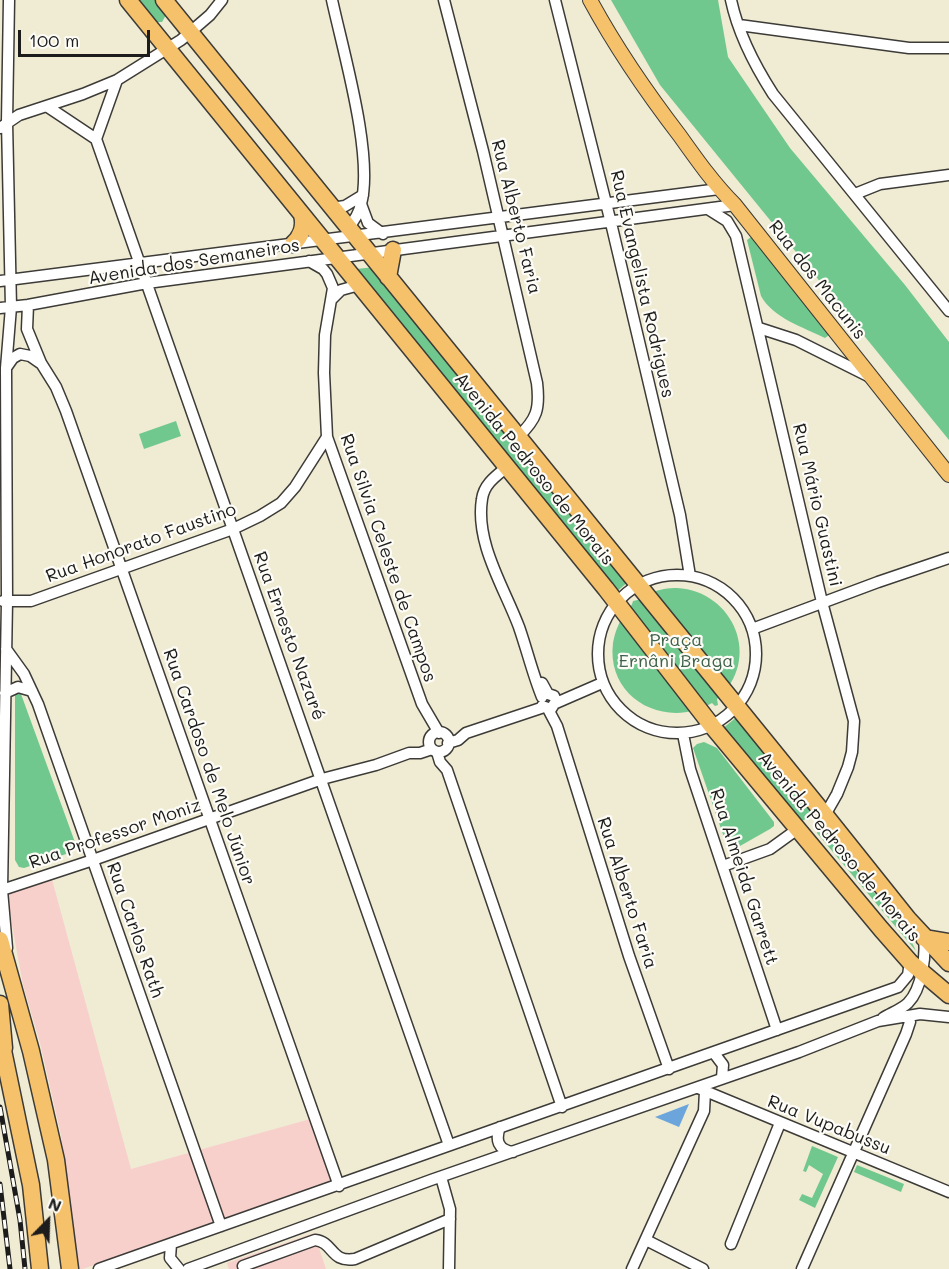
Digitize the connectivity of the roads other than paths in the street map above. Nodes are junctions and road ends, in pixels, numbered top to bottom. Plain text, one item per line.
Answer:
1 (9, 0) edge
2 (128, 0) edge
3 (164, 0) edge
4 (222, 0) edge
5 (332, 0) edge
6 (444, 0) edge
7 (555, 0) edge
8 (590, 0) edge
9 (731, 0) edge
10 (176, 15) junction
11 (739, 25) junction
12 (190, 32) junction
13 (155, 33) junction
14 (949, 48) edge
15 (167, 50) junction
16 (207, 53) junction
17 (184, 70) junction
18 (117, 80) junction
19 (48, 107) junction
20 (4, 125) edge
21 (96, 139) junction
22 (949, 175) edge
23 (719, 189) junction
24 (855, 194) junction
25 (362, 200) junction
26 (606, 204) junction
27 (735, 205) junction
28 (332, 208) junction
29 (708, 209) junction
30 (302, 215) junction
31 (499, 218) junction
32 (611, 222) junction
33 (351, 233) junction
34 (387, 233) junction
35 (504, 237) junction
36 (322, 241) junction
37 (292, 244) junction
38 (393, 250) junction
39 (368, 253) junction
40 (336, 258) junction
41 (309, 261) junction
42 (140, 264) junction
43 (388, 277) junction
44 (5, 281) edge
45 (147, 283) junction
46 (359, 285) junction
47 (331, 300) junction
48 (28, 305) junction
49 (5, 307) edge
50 (949, 311) edge
51 (759, 328) junction
52 (40, 363) junction
53 (6, 368) junction
54 (871, 378) junction
55 (327, 437) junction
56 (518, 437) junction
57 (507, 467) junction
58 (949, 475) edge
59 (233, 530) junction
60 (949, 558) edge
61 (122, 568) junction
62 (690, 576) junction
63 (638, 585) junction
64 (4, 601) edge
65 (616, 602) junction
66 (822, 602) junction
67 (752, 629) junction
68 (3, 647) edge
69 (602, 683) junction
70 (32, 691) junction
71 (5, 693) junction
72 (549, 701) junction
73 (737, 707) junction
74 (712, 726) junction
75 (683, 734) junction
76 (439, 742) junction
77 (322, 779) junction
78 (825, 815) junction
79 (210, 819) junction
80 (799, 828) junction
81 (93, 860) junction
82 (723, 866) junction
83 (2, 890) junction
84 (888, 894) junction
85 (924, 938) junction
86 (949, 942) edge
87 (3, 947) edge
88 (949, 963) edge
89 (916, 967) junction
90 (949, 995) edge
91 (0, 1004) edge
92 (907, 1016) junction
93 (949, 1017) edge
94 (878, 1021) junction
95 (777, 1030) junction
96 (2, 1043) edge
97 (714, 1053) junction
98 (669, 1069) junction
99 (722, 1078) junction
100 (701, 1089) junction
101 (730, 1102) junction
102 (562, 1107) junction
103 (704, 1111) junction
104 (780, 1123) junction
105 (500, 1127) junction
106 (449, 1145) junction
107 (513, 1152) junction
108 (854, 1154) junction
109 (441, 1177) junction
110 (339, 1186) junction
111 (949, 1192) edge
112 (450, 1219) junction
113 (221, 1226) junction
114 (646, 1240) junction
115 (171, 1244) junction
116 (731, 1244) dead end
117 (154, 1250) junction
118 (117, 1265) edge
119 (243, 1266) dead end
120 (806, 1268) edge
121 (40, 1269) edge
122 (70, 1269) edge
123 (99, 1269) edge
124 (165, 1269) edge
125 (179, 1269) edge
126 (188, 1269) edge
127 (448, 1269) edge
128 (632, 1269) edge
129 (703, 1269) edge

1 - 20 street
2 - 13 highway, Avenida Pedroso de Morais
3 - 10 highway, Avenida Pedroso de Morais
4 - 12 street
5 - 25 street
6 - 31 street, Rua Alberto Faria
7 - 26 street, Rua Evangelista Rodrigues
8 - 23 main road, Rua dos Macunis
9 - 11 street
10 - 12 highway, Avenida Pedroso de Morais
10 - 13 highway
11 - 14 street
11 - 24 street
12 - 15 street
12 - 16 highway, Avenida Pedroso de Morais
13 - 15 highway, Avenida Pedroso de Morais
15 - 17 highway, Avenida Pedroso de Morais
15 - 18 street
16 - 17 highway
16 - 28 highway, Avenida Pedroso de Morais
17 - 30 highway, Avenida Pedroso de Morais
18 - 19 street
18 - 21 street
19 - 20 street
19 - 21 street
20 - 44 street
21 - 42 street, Rua Ernesto Nazaré
22 - 24 street
23 - 26 street, Avenida dos Semaneiros
23 - 27 main road, Rua dos Macunis
24 - 50 street
25 - 28 street
25 - 33 street
25 - 34 street
26 - 31 street, Avenida dos Semaneiros
26 - 32 street, Rua Evangelista Rodrigues
27 - 29 street, Avenida dos Semaneiros
27 - 54 main road, Rua dos Macunis
28 - 33 highway, Avenida Pedroso de Morais
29 - 32 street, Avenida dos Semaneiros
29 - 51 street, Rua Mário Guastini
30 - 36 highway, Avenida Pedroso de Morais
30 - 37 highway
31 - 34 street, Avenida dos Semaneiros
31 - 35 street, Rua Alberto Faria
32 - 35 street, Avenida dos Semaneiros
32 - 62 street, Rua Evangelista Rodrigues
33 - 34 street, Avenida dos Semaneiros
33 - 36 street, Avenida dos Semaneiros
33 - 39 highway, Avenida Pedroso de Morais
34 - 38 street
35 - 38 street, Avenida dos Semaneiros
35 - 56 street, Rua Alberto Faria
36 - 37 street, Avenida dos Semaneiros
36 - 40 highway, Avenida Pedroso de Morais
37 - 42 street, Avenida dos Semaneiros
38 - 39 street, Avenida dos Semaneiros
38 - 43 highway
39 - 40 street, Avenida dos Semaneiros
39 - 43 highway, Avenida Pedroso de Morais
40 - 41 street, Avenida dos Semaneiros
40 - 46 highway, Avenida Pedroso de Morais
41 - 45 street, Avenida dos Semaneiros
41 - 47 street, Rua Silvia Celeste de Campos
42 - 44 street, Avenida dos Semaneiros
42 - 45 street, Rua Ernesto Nazaré
43 - 56 highway, Avenida Pedroso de Morais
44 - 49 street
45 - 48 street, Avenida dos Semaneiros
45 - 59 street, Rua Ernesto Nazaré
46 - 47 street
46 - 57 highway, Avenida Pedroso de Morais
47 - 55 street, Rua Silvia Celeste de Campos
48 - 49 street, Avenida dos Semaneiros
48 - 52 street, Rua Cardoso de Melo Júnior
49 - 53 street
51 - 54 street, Rua dos Macunis
51 - 66 street, Rua Mário Guastini
52 - 53 street
52 - 61 street, Rua Cardoso de Melo Júnior
53 - 64 street
54 - 58 main road, Rua dos Macunis
55 - 59 street, Rua Honorato Faustino
55 - 76 street, Rua Silvia Celeste de Campos
56 - 63 highway, Avenida Pedroso de Morais
57 - 65 highway, Avenida Pedroso de Morais
57 - 72 street, Rua Alberto Faria
59 - 61 street, Rua Honorato Faustino
59 - 77 street, Rua Ernesto Nazaré
60 - 66 street
61 - 64 street, Rua Honorato Faustino
61 - 79 street, Rua Cardoso de Melo Júnior
62 - 63 street
62 - 67 street
63 - 65 street
63 - 73 highway, Avenida Pedroso de Morais
64 - 68 street
65 - 69 street
65 - 74 highway, Avenida Pedroso de Morais
66 - 67 street
66 - 78 street, Rua Mário Guastini
67 - 73 street
68 - 70 street, Rua Carlos Rath
68 - 71 street
69 - 72 street, Rua Professor Moniz
69 - 75 street
70 - 71 street
70 - 81 street, Rua Carlos Rath
71 - 83 street
72 - 76 street, Rua Professor Moniz
72 - 98 street, Rua Alberto Faria
73 - 74 street
73 - 78 highway, Avenida Pedroso de Morais
74 - 75 street
74 - 80 highway, Avenida Pedroso de Morais
75 - 82 street, Rua Almeida Garrett
76 - 77 street, Rua Professor Moniz
76 - 102 street, Rua Silvia Celeste de Campos
77 - 79 street, Rua Professor Moniz
77 - 106 street, Rua Ernesto Nazaré
78 - 84 highway, Avenida Pedroso de Morais
79 - 81 street, Rua Professor Moniz
79 - 110 street, Rua Cardoso de Melo Júnior
80 - 82 street
80 - 84 highway
80 - 89 highway, Avenida Pedroso de Morais
81 - 83 street, Rua Professor Moniz
81 - 113 street, Rua Carlos Rath
82 - 95 street, Rua Almeida Garrett
83 - 87 street
84 - 85 highway, Avenida Pedroso de Morais
85 - 86 highway
85 - 88 highway, Avenida Pedroso de Morais
85 - 89 street
87 - 122 highway
89 - 90 highway, Avenida Pedroso de Morais
89 - 94 street
89 - 95 street
91 - 96 highway
92 - 93 street
92 - 94 street
92 - 108 street
94 - 99 street
95 - 97 street
96 - 121 highway
97 - 98 street
97 - 99 street
98 - 102 street
99 - 100 street
100 - 101 street, Rua Vupabussu
100 - 103 street
100 - 107 street
101 - 103 street
101 - 104 street, Rua Vupabussu
102 - 105 street
103 - 114 street
104 - 108 street, Rua Vupabussu
104 - 116 street
105 - 106 street
105 - 107 street
106 - 110 street
107 - 109 street
108 - 111 street, Rua Vupabussu
108 - 120 street
109 - 112 street
109 - 126 street
110 - 113 street
112 - 119 street
112 - 127 street
113 - 115 street
114 - 128 street
114 - 129 street
115 - 117 street
115 - 125 street
117 - 118 street
117 - 124 street
118 - 123 street

